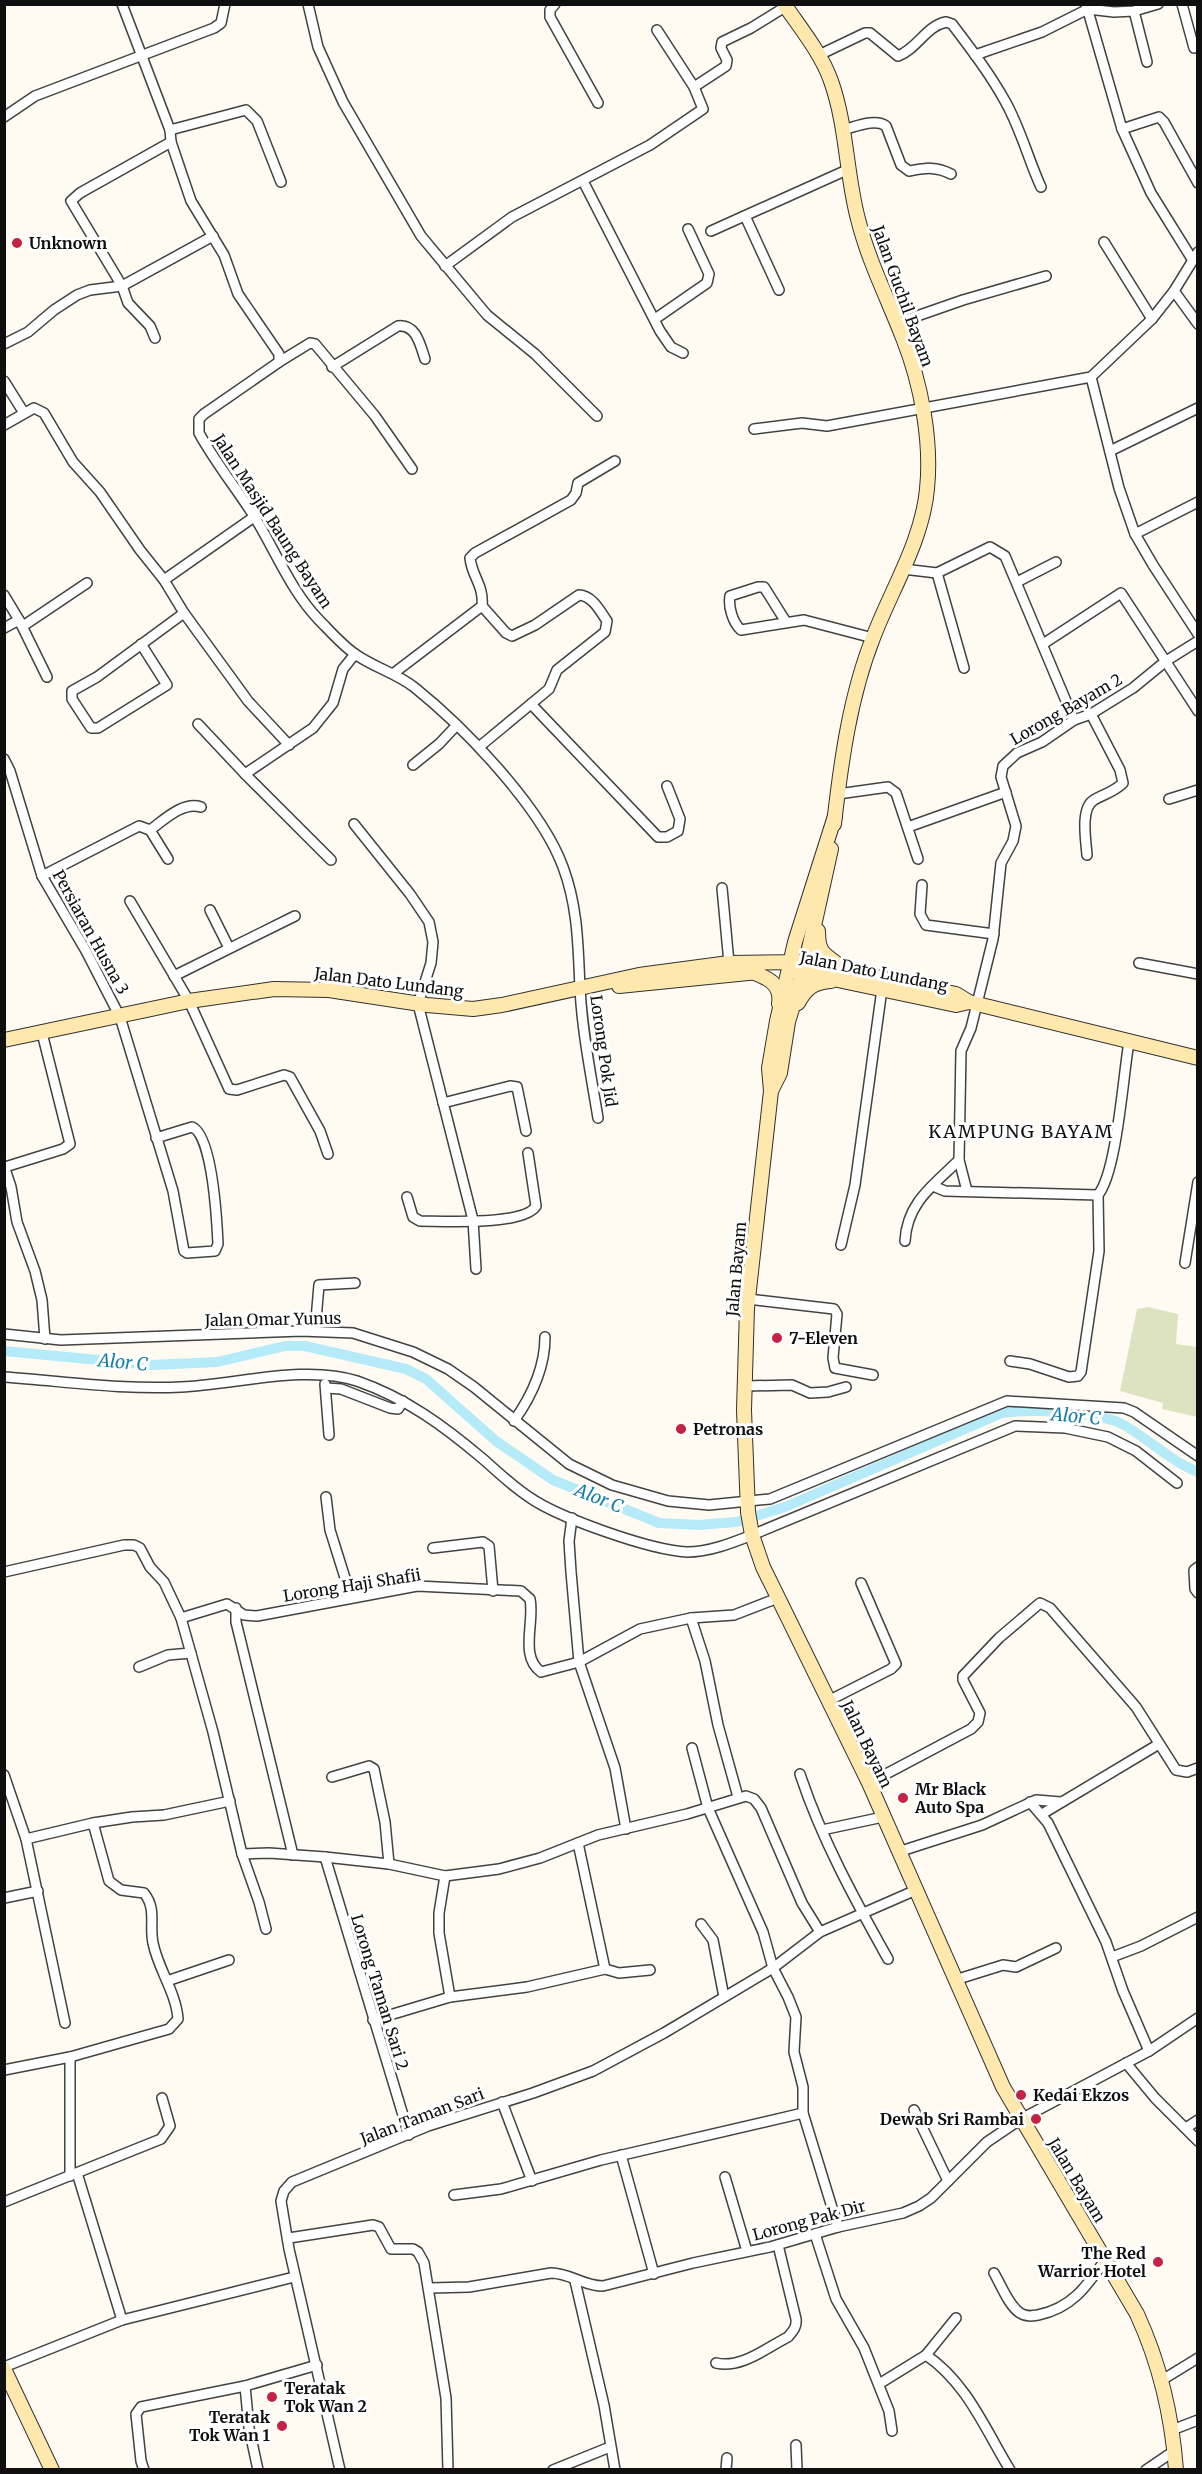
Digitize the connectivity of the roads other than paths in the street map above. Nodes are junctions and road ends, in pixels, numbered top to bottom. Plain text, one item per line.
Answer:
1 (122, 4) edge
2 (225, 4) edge
3 (308, 4) edge
4 (555, 4) edge
5 (1158, 4) edge
6 (1182, 4) edge
7 (784, 6) edge
8 (1087, 7) edge
9 (1134, 11) junction
10 (657, 30) dead end
11 (1194, 48) dead end
12 (819, 55) junction
13 (975, 55) junction
14 (142, 56) junction
15 (1147, 62) dead end
16 (694, 87) junction
17 (598, 103) dead end
18 (4, 117) edge
19 (1122, 129) junction
20 (170, 130) junction
21 (843, 130) junction
22 (171, 142) junction
23 (849, 169) junction
24 (951, 174) dead end
25 (583, 181) junction
26 (281, 182) dead end
27 (1197, 183) edge
28 (1041, 187) dead end
29 (745, 216) junction
30 (688, 229) dead end
31 (711, 231) dead end
32 (213, 236) junction
33 (1104, 242) dead end
34 (1195, 255) edge
35 (445, 266) junction
36 (1046, 276) dead end
37 (122, 286) junction
38 (779, 290) dead end
39 (1174, 291) junction
40 (655, 319) junction
41 (1152, 319) junction
42 (897, 323) junction
43 (1197, 324) edge
44 (155, 338) dead end
45 (4, 344) edge
46 (683, 353) dead end
47 (425, 358) dead end
48 (279, 362) junction
49 (332, 367) junction
50 (1091, 377) junction
51 (4, 381) edge
52 (1197, 408) edge
53 (922, 409) junction
54 (24, 413) junction
55 (597, 416) dead end
56 (4, 425) edge
57 (754, 429) dead end
58 (1110, 451) junction
59 (615, 461) dead end
60 (412, 469) dead end
61 (1197, 502) edge
62 (254, 517) junction
63 (1136, 534) junction
64 (1056, 562) dead end
65 (903, 570) junction
66 (937, 573) junction
67 (164, 580) junction
68 (1017, 582) junction
69 (87, 583) dead end
70 (4, 595) edge
71 (482, 606) junction
72 (183, 613) junction
73 (786, 622) junction
74 (21, 623) junction
75 (4, 628) edge
76 (1197, 634) edge
77 (873, 638) junction
78 (1197, 641) edge
79 (141, 644) junction
80 (1043, 644) junction
81 (355, 654) junction
82 (1166, 661) junction
83 (964, 668) dead end
84 (394, 674) junction
85 (47, 677) dead end
86 (531, 704) junction
87 (1197, 711) edge
88 (1091, 714) junction
89 (1074, 720) junction
90 (198, 724) dead end
91 (456, 726) junction
92 (289, 745) junction
93 (479, 747) junction
94 (4, 759) edge
95 (413, 765) dead end
96 (245, 774) junction
97 (667, 786) dead end
98 (1197, 790) edge
99 (1006, 792) junction
100 (838, 794) junction
101 (1169, 799) dead end
102 (201, 807) dead end
103 (835, 816) junction
104 (354, 824) dead end
105 (908, 827) junction
106 (150, 830) junction
107 (1087, 855) dead end
108 (168, 859) dead end
109 (918, 859) dead end
110 (332, 860) dead end
111 (42, 876) junction
112 (922, 885) dead end
113 (722, 888) dead end
114 (130, 902) dead end
115 (210, 909) dead end
116 (818, 914) junction
117 (295, 916) dead end
118 (994, 934) junction
119 (795, 942) junction
120 (229, 948) junction
121 (729, 963) junction
122 (1139, 963) dead end
123 (798, 967) junction
124 (750, 968) junction
125 (844, 974) junction
126 (1197, 974) edge
127 (174, 976) junction
128 (586, 988) junction
129 (882, 989) junction
130 (189, 1001) junction
131 (973, 1003) junction
132 (418, 1004) junction
133 (120, 1017) junction
134 (782, 1022) junction
135 (42, 1033) junction
136 (4, 1040) edge
137 (1129, 1042) junction
138 (1197, 1058) edge
139 (443, 1103) junction
140 (598, 1118) dead end
141 (526, 1131) dead end
142 (156, 1138) junction
143 (528, 1153) dead end
144 (328, 1154) dead end
145 (959, 1160) junction
146 (5, 1167) edge
147 (1197, 1182) edge
148 (933, 1186) junction
149 (967, 1191) junction
150 (1098, 1195) junction
151 (407, 1197) dead end
152 (473, 1220) junction
153 (905, 1241) dead end
154 (841, 1245) dead end
155 (1185, 1263) dead end
156 (476, 1269) dead end
157 (355, 1283) dead end
158 (748, 1299) junction
159 (315, 1331) junction
160 (4, 1334) edge
161 (545, 1336) dead end
162 (45, 1338) junction
163 (1010, 1361) dead end
164 (873, 1375) dead end
165 (325, 1376) junction
166 (4, 1377) edge
167 (746, 1386) junction
168 (846, 1387) dead end
169 (326, 1388) junction
170 (403, 1401) junction
171 (514, 1421) junction
172 (329, 1435) dead end
173 (1197, 1456) edge
174 (1177, 1482) dead end
175 (326, 1497) dead end
176 (747, 1506) junction
177 (572, 1518) junction
178 (752, 1533) junction
179 (433, 1548) dead end
180 (1197, 1567) edge
181 (4, 1572) edge
182 (861, 1583) dead end
183 (493, 1591) junction
184 (1197, 1593) edge
185 (351, 1597) junction
186 (778, 1598) junction
187 (236, 1608) junction
188 (181, 1618) junction
189 (691, 1618) junction
190 (190, 1653) junction
191 (579, 1662) junction
192 (139, 1666) dead end
193 (828, 1701) junction
194 (1159, 1744) junction
195 (692, 1748) dead end
196 (1197, 1768) edge
197 (800, 1774) dead end
198 (4, 1775) edge
199 (332, 1777) dead end
200 (869, 1783) junction
201 (738, 1797) junction
202 (230, 1801) junction
203 (1030, 1802) junction
204 (1061, 1802) junction
205 (708, 1808) junction
206 (1042, 1814) junction
207 (883, 1817) junction
208 (93, 1823) junction
209 (626, 1829) junction
210 (822, 1830) junction
211 (26, 1839) junction
212 (578, 1843) junction
213 (898, 1852) junction
214 (242, 1854) junction
215 (293, 1855) junction
216 (325, 1857) junction
217 (389, 1864) junction
218 (445, 1876) junction
219 (916, 1890) junction
220 (38, 1891) junction
221 (4, 1898) edge
222 (862, 1913) junction
223 (1197, 1917) edge
224 (701, 1924) dead end
225 (266, 1929) dead end
226 (820, 1932) junction
227 (1056, 1948) dead end
228 (1112, 1957) junction
229 (888, 1959) dead end
230 (229, 1960) dead end
231 (773, 1968) junction
232 (605, 1969) junction
233 (650, 1970) dead end
234 (955, 1980) junction
235 (167, 1981) junction
236 (450, 1997) junction
237 (724, 1997) junction
238 (1197, 2018) edge
239 (373, 2020) junction
240 (64, 2022) dead end
241 (1149, 2051) junction
242 (70, 2057) junction
243 (1126, 2063) junction
244 (4, 2070) edge
245 (162, 2098) dead end
246 (502, 2102) junction
247 (914, 2110) dead end
248 (803, 2113) junction
249 (1021, 2119) junction
250 (1197, 2120) edge
251 (1186, 2128) junction
252 (409, 2135) junction
253 (1197, 2141) edge
254 (621, 2155) junction
255 (74, 2175) junction
256 (726, 2177) dead end
257 (532, 2181) junction
258 (948, 2181) junction
259 (454, 2195) dead end
260 (4, 2202) edge
261 (838, 2227) junction
262 (816, 2234) junction
263 (289, 2238) junction
264 (778, 2245) junction
265 (747, 2251) junction
266 (1106, 2260) junction
267 (994, 2273) dead end
268 (654, 2274) junction
269 (294, 2277) junction
270 (575, 2281) junction
271 (430, 2288) junction
272 (956, 2318) dead end
273 (122, 2320) junction
274 (926, 2355) junction
275 (1197, 2358) edge
276 (716, 2363) dead end
277 (317, 2365) junction
278 (4, 2368) edge
279 (1162, 2379) junction
280 (879, 2384) junction
281 (245, 2386) junction
282 (1197, 2420) edge
283 (1172, 2430) junction
284 (892, 2431) dead end
285 (796, 2445) dead end
286 (610, 2447) junction
287 (1174, 2451) junction
288 (727, 2458) dead end
289 (52, 2469) edge
290 (144, 2469) edge
291 (258, 2469) edge
292 (340, 2469) edge
293 (448, 2469) edge
294 (553, 2469) edge
295 (615, 2469) edge
296 (726, 2469) edge
297 (797, 2469) edge
298 (1010, 2469) edge
299 (1146, 2469) edge
300 (1176, 2469) edge

1 - 14 street
2 - 14 street
3 - 35 street
4 - 17 street
5 - 9 street
6 - 11 street
7 - 12 main road, Jalan Guchil Bayam
7 - 16 street
8 - 9 street
8 - 13 street
8 - 19 street
9 - 15 street
10 - 16 street
12 - 13 street
12 - 21 main road, Jalan Guchil Bayam
13 - 28 street
14 - 18 street
14 - 20 street
16 - 25 street
19 - 27 street
19 - 34 street
20 - 22 street
20 - 26 street
21 - 23 main road, Jalan Guchil Bayam
21 - 24 street
22 - 32 street
22 - 37 street
23 - 29 street
23 - 42 main road, Jalan Guchil Bayam
25 - 35 street
25 - 40 street
29 - 31 street
29 - 38 street
30 - 40 street
32 - 37 street
32 - 48 street
33 - 41 street
34 - 39 street
35 - 55 street
36 - 42 street
37 - 44 street
37 - 45 street
39 - 41 street
39 - 43 street
40 - 46 street
41 - 50 street
42 - 53 main road, Jalan Guchil Bayam
47 - 49 street
48 - 49 street
48 - 62 street, Jalan Masjid Baung Bayam
49 - 60 street
50 - 53 street
50 - 58 street
51 - 54 street
52 - 58 street
53 - 57 street
53 - 65 main road, Jalan Guchil Bayam
54 - 56 street
54 - 67 street
58 - 63 street
59 - 71 street
61 - 63 street
62 - 67 street
62 - 81 street, Jalan Masjid Baung Bayam
63 - 76 street
64 - 68 street
65 - 66 street
65 - 77 main road, Jalan Guchil Bayam
66 - 68 street
66 - 83 street
67 - 72 street
68 - 80 street
69 - 74 street
70 - 74 street
71 - 84 street
71 - 86 street
72 - 79 street
72 - 92 street
73 - 73 street
73 - 77 street
74 - 75 street
74 - 85 street
77 - 100 main road, Jalan Guchil Bayam
78 - 82 street, Lorong Bayam 2
79 - 79 street
80 - 82 street
80 - 89 street
81 - 84 street, Jalan Masjid Baung Bayam
81 - 92 street
82 - 87 street
82 - 88 street, Lorong Bayam 2
84 - 91 street, Jalan Masjid Baung Bayam
86 - 93 street
86 - 97 street
88 - 89 street, Lorong Bayam 2
88 - 107 street
89 - 99 street, Lorong Bayam 2
90 - 96 street
91 - 93 street, Jalan Masjid Baung Bayam
91 - 95 street
92 - 96 street
93 - 128 street, Jalan Masjid Baung Bayam
94 - 111 street, Persiaran Husna 3
96 - 110 street
98 - 101 street
99 - 105 street
99 - 118 street, Lorong Bayam 2
100 - 103 main road, Jalan Guchil Bayam
100 - 105 street
102 - 106 street
103 - 116 main road, Jalan Guchil Bayam
103 - 119 main road, Jalan Guchil Bayam
104 - 132 street
105 - 109 street
106 - 108 street
106 - 111 street
111 - 133 street, Persiaran Husna 3
112 - 118 street
113 - 121 street
114 - 127 street
115 - 120 street
116 - 123 main road, Jalan Guchil Bayam
116 - 125 main road
117 - 120 street
118 - 131 street, Lorong Bayam 2
119 - 123 main road, Jalan Guchil Bayam
119 - 124 main road
120 - 127 street
121 - 124 main road, Jalan Dato Lundang
121 - 128 main road, Jalan Dato Lundang
122 - 126 street
123 - 124 main road, Jalan Dato Lundang
123 - 125 main road, Jalan Dato Lundang
123 - 134 main road, Jalan Bayam
124 - 128 main road, Jalan Dato Lundang
124 - 134 main road
125 - 129 main road, Jalan Dato Lundang
125 - 131 main road, Jalan Dato Lundang
125 - 134 main road
127 - 130 street
128 - 132 main road, Jalan Dato Lundang
128 - 140 street, Lorong Pok Jid
129 - 131 main road, Jalan Dato Lundang
129 - 154 street
130 - 132 main road, Jalan Dato Lundang
130 - 133 main road, Jalan Dato Lundang
130 - 144 street
131 - 137 main road, Jalan Dato Lundang
131 - 145 street, Lorong Bayam 2
132 - 139 street
133 - 135 main road, Jalan Dato Lundang
133 - 142 street, Persiaran Husna 3
134 - 158 main road, Jalan Bayam
135 - 136 main road, Jalan Dato Lundang
135 - 146 street
137 - 138 main road, Jalan Dato Lundang
137 - 150 street
139 - 141 street
139 - 152 street
142 - 142 street, Persiaran Husna 3
143 - 152 street
145 - 148 street
145 - 149 street, Lorong Bayam 2
146 - 162 street
147 - 155 street
148 - 149 street
148 - 153 street
149 - 150 street
150 - 163 street
151 - 152 street
152 - 156 street
157 - 159 street
158 - 164 street
158 - 167 main road, Jalan Bayam
159 - 162 street, Jalan Omar Yunus
159 - 171 street, Jalan Omar Yunus
160 - 162 street, Jalan Omar Yunus
161 - 171 street
165 - 166 street
165 - 169 street
165 - 170 street
167 - 168 street
167 - 176 main road, Jalan Bayam
169 - 170 street
169 - 172 street
170 - 177 street
171 - 176 street, Jalan Omar Yunus
173 - 176 street, Jalan Omar Yunus
174 - 178 street
175 - 185 street
176 - 178 main road, Jalan Bayam
177 - 178 street
177 - 191 street
178 - 186 main road, Jalan Bayam
179 - 183 street
180 - 184 street
181 - 188 street
182 - 193 street
183 - 185 street, Lorong Haji Shafii
183 - 191 street, Lorong Haji Shafii
185 - 187 street, Lorong Haji Shafii
186 - 189 street, Lorong Haji Shafii
186 - 193 main road, Jalan Bayam
187 - 188 street, Lorong Haji Shafii
187 - 215 street
188 - 190 street
189 - 191 street, Lorong Haji Shafii
189 - 201 street
190 - 192 street
190 - 202 street
191 - 209 street
193 - 200 main road, Jalan Bayam
194 - 196 street
194 - 200 street
194 - 204 street
195 - 205 street
197 - 210 street
198 - 211 street
199 - 217 street
200 - 207 main road, Jalan Bayam
201 - 205 street
201 - 226 street
202 - 208 street
202 - 214 street
203 - 204 street
203 - 206 street
203 - 213 street
204 - 206 street
205 - 209 street
205 - 231 street
206 - 228 street
207 - 210 street
207 - 213 main road, Jalan Bayam
208 - 211 street
208 - 235 street
209 - 212 street
210 - 222 street
211 - 220 street
212 - 218 street
212 - 232 street
213 - 219 main road, Jalan Bayam
214 - 215 street
214 - 225 street
215 - 216 street
216 - 217 street
216 - 239 street, Lorong Taman Sari 2
217 - 218 street
218 - 236 street
219 - 222 street, Jalan Taman Sari
219 - 234 main road, Jalan Bayam
220 - 221 street
220 - 240 street
222 - 226 street, Jalan Taman Sari
222 - 229 street
223 - 228 street
224 - 237 street
226 - 231 street, Jalan Taman Sari
227 - 234 street
228 - 241 street
230 - 235 street
231 - 237 street, Jalan Taman Sari
231 - 248 street
232 - 233 street
232 - 236 street
234 - 249 main road, Jalan Bayam
235 - 242 street
236 - 239 street
237 - 246 street, Jalan Taman Sari
238 - 241 street, Lorong Pak Dir
239 - 252 street, Lorong Taman Sari 2
241 - 243 street, Lorong Pak Dir
242 - 244 street
242 - 255 street
243 - 249 street, Lorong Pak Dir
243 - 251 street
245 - 255 street
246 - 252 street, Jalan Taman Sari
246 - 257 street
247 - 258 street
248 - 254 street
248 - 261 street
249 - 258 street, Lorong Pak Dir
249 - 266 main road, Jalan Bayam
250 - 251 street
251 - 253 street
252 - 263 street, Jalan Taman Sari
254 - 257 street
254 - 268 street
255 - 260 street
255 - 273 street
256 - 265 street
257 - 259 street
258 - 261 street, Lorong Pak Dir
261 - 262 street, Lorong Pak Dir
262 - 264 street, Lorong Pak Dir
262 - 280 street
263 - 269 street, Jalan Taman Sari
263 - 271 street
264 - 265 street, Lorong Pak Dir
264 - 276 street
265 - 268 street, Lorong Pak Dir
266 - 267 street
266 - 279 main road, Jalan Bayam
268 - 270 street, Lorong Pak Dir
269 - 273 street
269 - 277 street, Jalan Taman Sari
270 - 271 street, Lorong Pak Dir
270 - 286 street
271 - 293 street
272 - 274 street
273 - 278 street
274 - 280 street
274 - 298 street
275 - 279 street
277 - 281 street
277 - 292 street, Jalan Taman Sari
278 - 289 main road
279 - 283 main road, Jalan Bayam
280 - 284 street
281 - 290 street
281 - 291 street
282 - 283 street
283 - 287 main road, Jalan Bayam
285 - 297 street
286 - 294 street
286 - 295 street
287 - 299 street
287 - 300 main road, Jalan Bayam
288 - 296 street

